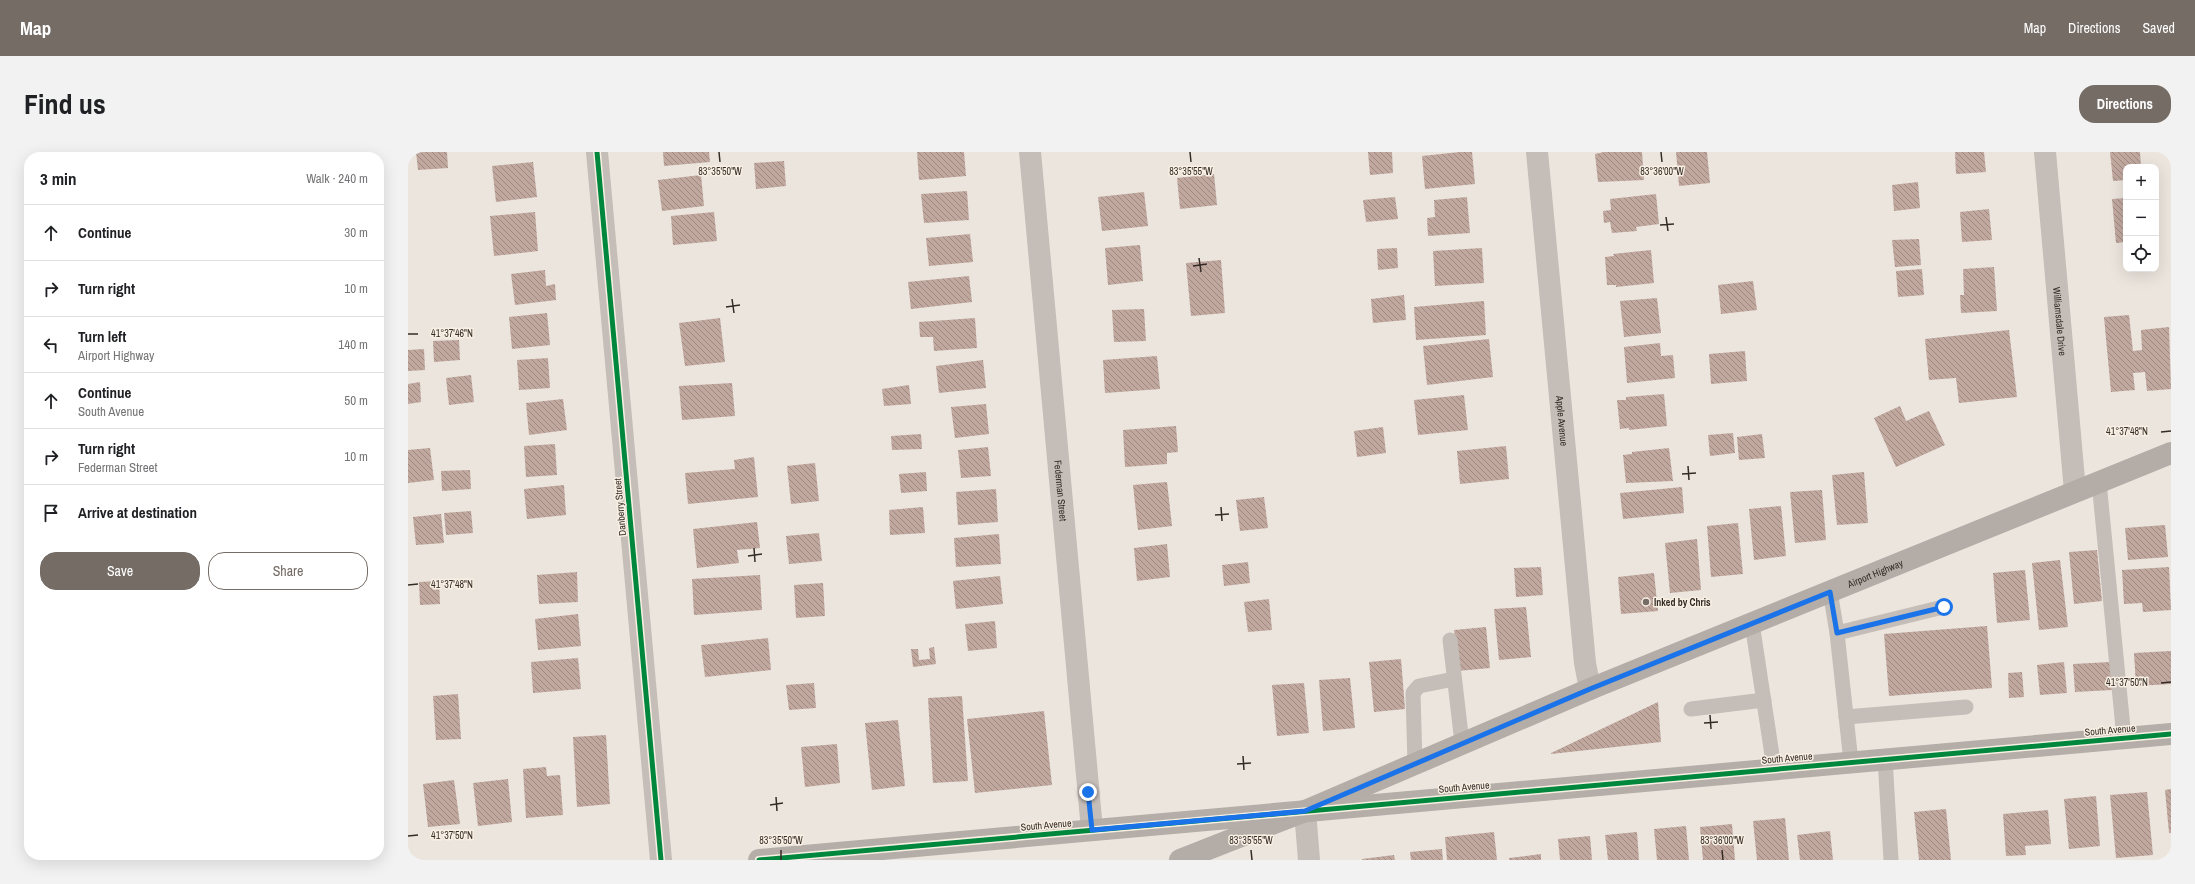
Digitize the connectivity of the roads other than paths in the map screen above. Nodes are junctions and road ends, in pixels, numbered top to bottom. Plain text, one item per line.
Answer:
1 (597, 152) edge
2 (1030, 152) edge
3 (1538, 152) edge
4 (2046, 152) edge
5 (2171, 453) edge
6 (2099, 482) junction
7 (2075, 491) junction
8 (1830, 592) junction
9 (1944, 607) dead end
10 (1752, 623) junction
11 (1837, 633) junction
12 (1450, 640) dead end
13 (1454, 679) junction
14 (1590, 689) junction
15 (1764, 700) junction
16 (1966, 707) dead end
17 (1691, 709) dead end
18 (1846, 717) junction
19 (2171, 734) edge
20 (2124, 738) junction
21 (1462, 743) junction
22 (1884, 758) junction
23 (1851, 762) junction
24 (1415, 764) junction
25 (1774, 768) junction
26 (1305, 811) junction
27 (1092, 830) junction
28 (661, 860) edge
29 (759, 860) edge
30 (1180, 860) edge
31 (1309, 860) edge
32 (1891, 860) edge

1 - 28 street, Danberry Street
2 - 27 street, Federman Street
3 - 14 street, Apple Avenue
4 - 7 street, Williamsdale Drive
5 - 6 main road, Airport Highway
6 - 7 main road, Airport Highway
6 - 20 lane
7 - 8 main road, Airport Highway
8 - 10 main road, Airport Highway
8 - 11 lane
9 - 11 lane
10 - 14 main road, Airport Highway
10 - 15 lane
11 - 18 lane
12 - 13 lane
13 - 21 lane
13 - 24 lane
14 - 21 main road, Airport Highway
15 - 17 lane
15 - 25 lane
16 - 18 lane
18 - 23 lane
19 - 20 street, South Avenue
20 - 22 street, South Avenue
21 - 24 main road, Airport Highway
22 - 23 street, South Avenue
22 - 32 lane
23 - 25 street, South Avenue
24 - 26 main road, Airport Highway
25 - 26 street, South Avenue
26 - 27 street, South Avenue
26 - 30 main road, Airport Highway
26 - 31 street
27 - 29 street, South Avenue

